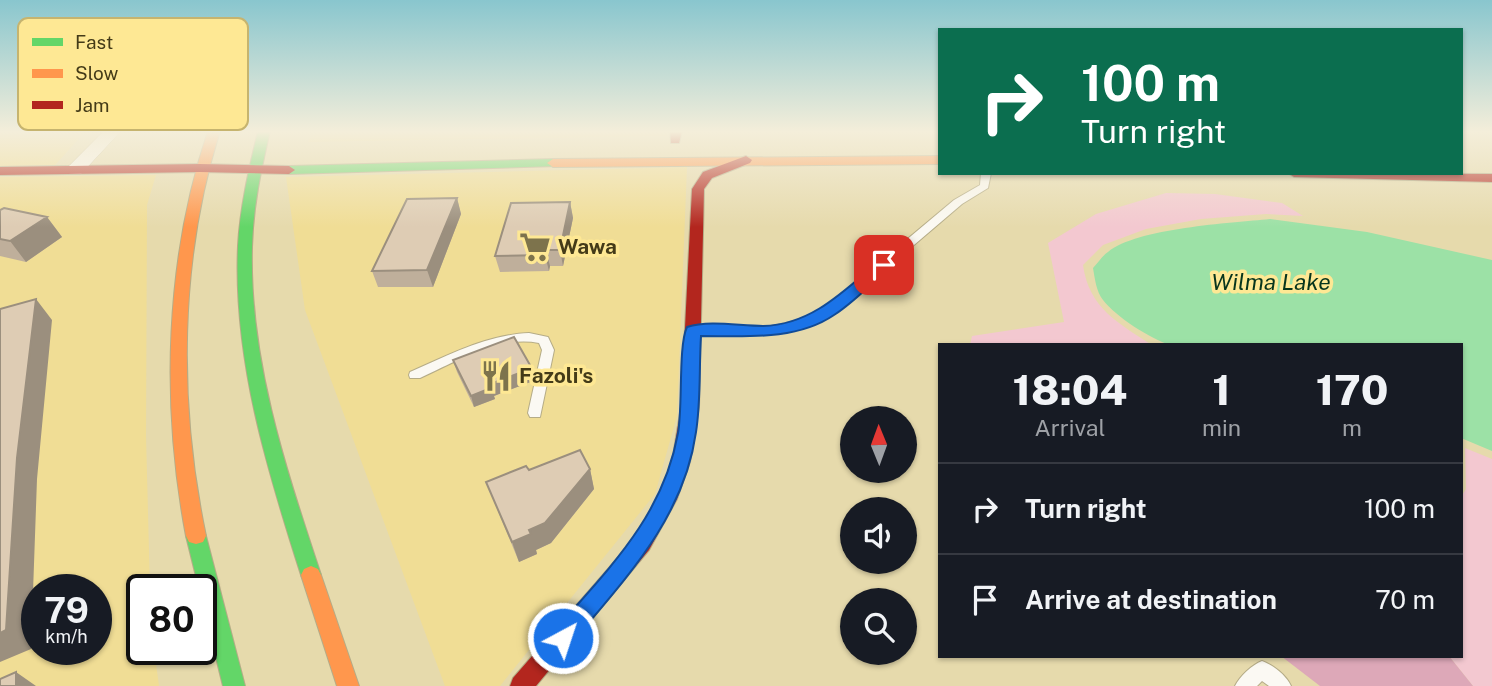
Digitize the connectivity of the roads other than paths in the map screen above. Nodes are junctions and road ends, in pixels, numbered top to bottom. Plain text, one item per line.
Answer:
1 (82, 163) edge
2 (202, 163) edge
3 (259, 163) edge
4 (595, 163) edge
5 (739, 163) edge
6 (256, 164) junction
7 (200, 168) junction
8 (75, 170) junction
9 (0, 171) edge
10 (986, 175) edge
11 (1373, 175) edge
12 (1492, 178) edge
13 (693, 330) junction
14 (415, 375) dead end
15 (535, 413) dead end
16 (234, 686) edge
17 (348, 686) edge
18 (521, 686) edge
19 (1244, 686) edge
20 (1282, 686) edge

1 - 8 street
2 - 7 main road
3 - 6 main road
4 - 6 main road
5 - 13 main road
6 - 7 main road
6 - 17 main road
7 - 8 main road
7 - 16 main road
8 - 9 main road
10 - 13 lane
11 - 12 main road
13 - 18 main road
14 - 15 lane
19 - 20 lane

